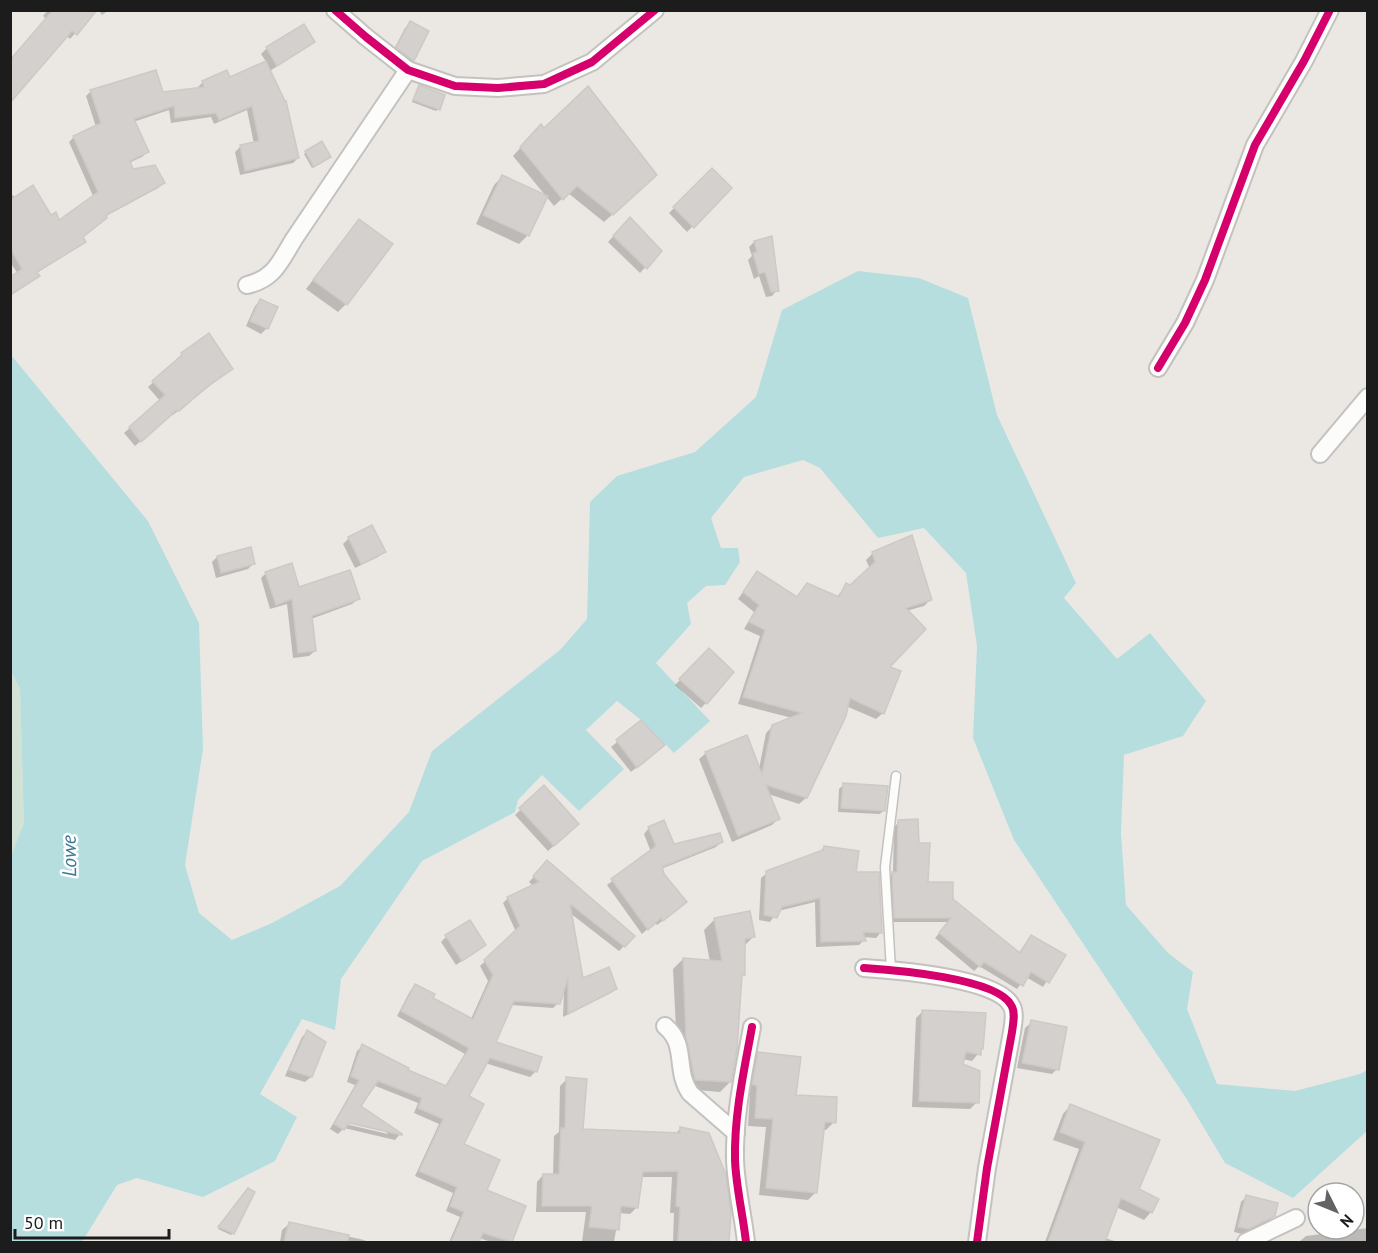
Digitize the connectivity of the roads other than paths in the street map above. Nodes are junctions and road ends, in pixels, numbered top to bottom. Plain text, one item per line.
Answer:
1 (335, 10) edge
2 (654, 10) edge
3 (1330, 10) edge
4 (408, 70) junction
5 (247, 285) dead end
6 (1158, 369) dead end
7 (1368, 398) edge
8 (1320, 454) dead end
9 (896, 776) dead end
10 (864, 968) dead end
11 (891, 970) junction
12 (665, 1026) dead end
13 (752, 1027) dead end
14 (736, 1133) junction
15 (1296, 1218) dead end
16 (746, 1242) edge
17 (977, 1242) edge
18 (1246, 1242) edge

1 - 4 street
2 - 4 street
3 - 6 street
4 - 5 street
7 - 8 street
9 - 11 lane
10 - 11 street
11 - 17 street
12 - 14 street
13 - 14 street
14 - 16 street
15 - 18 street

